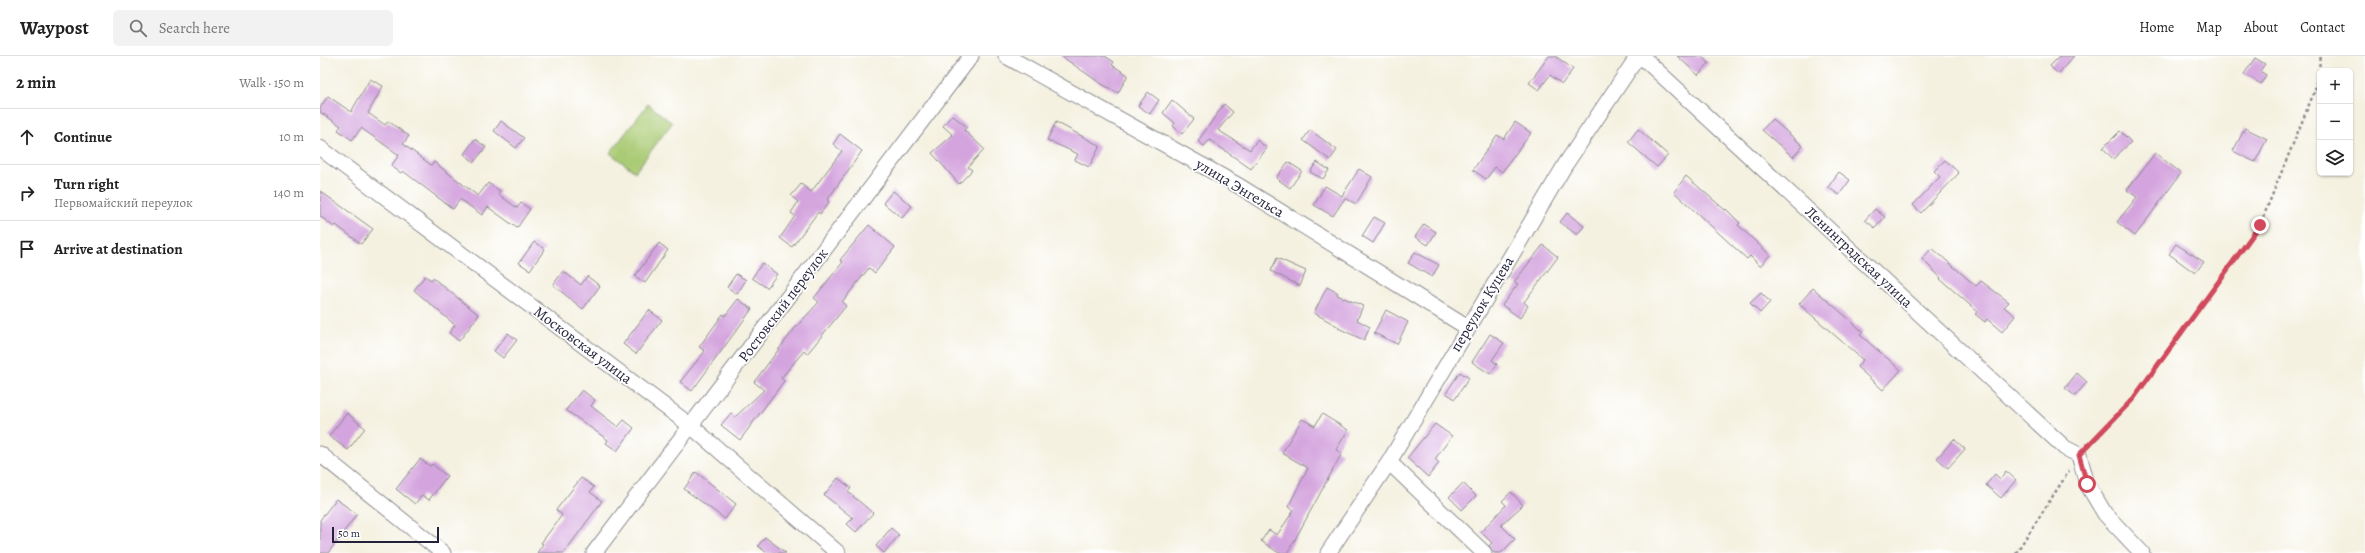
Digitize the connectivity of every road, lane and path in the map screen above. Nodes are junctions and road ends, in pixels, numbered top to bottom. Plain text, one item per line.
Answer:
1 (971, 56) edge
2 (1006, 56) edge
3 (1638, 56) edge
4 (1641, 56) edge
5 (2321, 56) edge
6 (320, 148) edge
7 (1468, 328) junction
8 (691, 426) junction
9 (320, 454) edge
10 (2079, 455) junction
11 (1389, 462) junction
12 (443, 553) edge
13 (594, 553) edge
14 (838, 553) edge
15 (1328, 553) edge
16 (1484, 553) edge
17 (2016, 553) edge
18 (2142, 553) edge

1 - 8 street, Ростовский переулок
2 - 7 street, улица Энгельса
3 - 7 street, переулок Куцева
4 - 10 street, Ленинградская улица
5 - 10 path
6 - 8 street, Московская улица
7 - 11 street, переулок Куцева
8 - 13 street, Ростовский переулок
8 - 14 street, Московская улица
9 - 12 street
10 - 17 path
10 - 18 street
11 - 15 street, переулок Куцева
11 - 16 street

